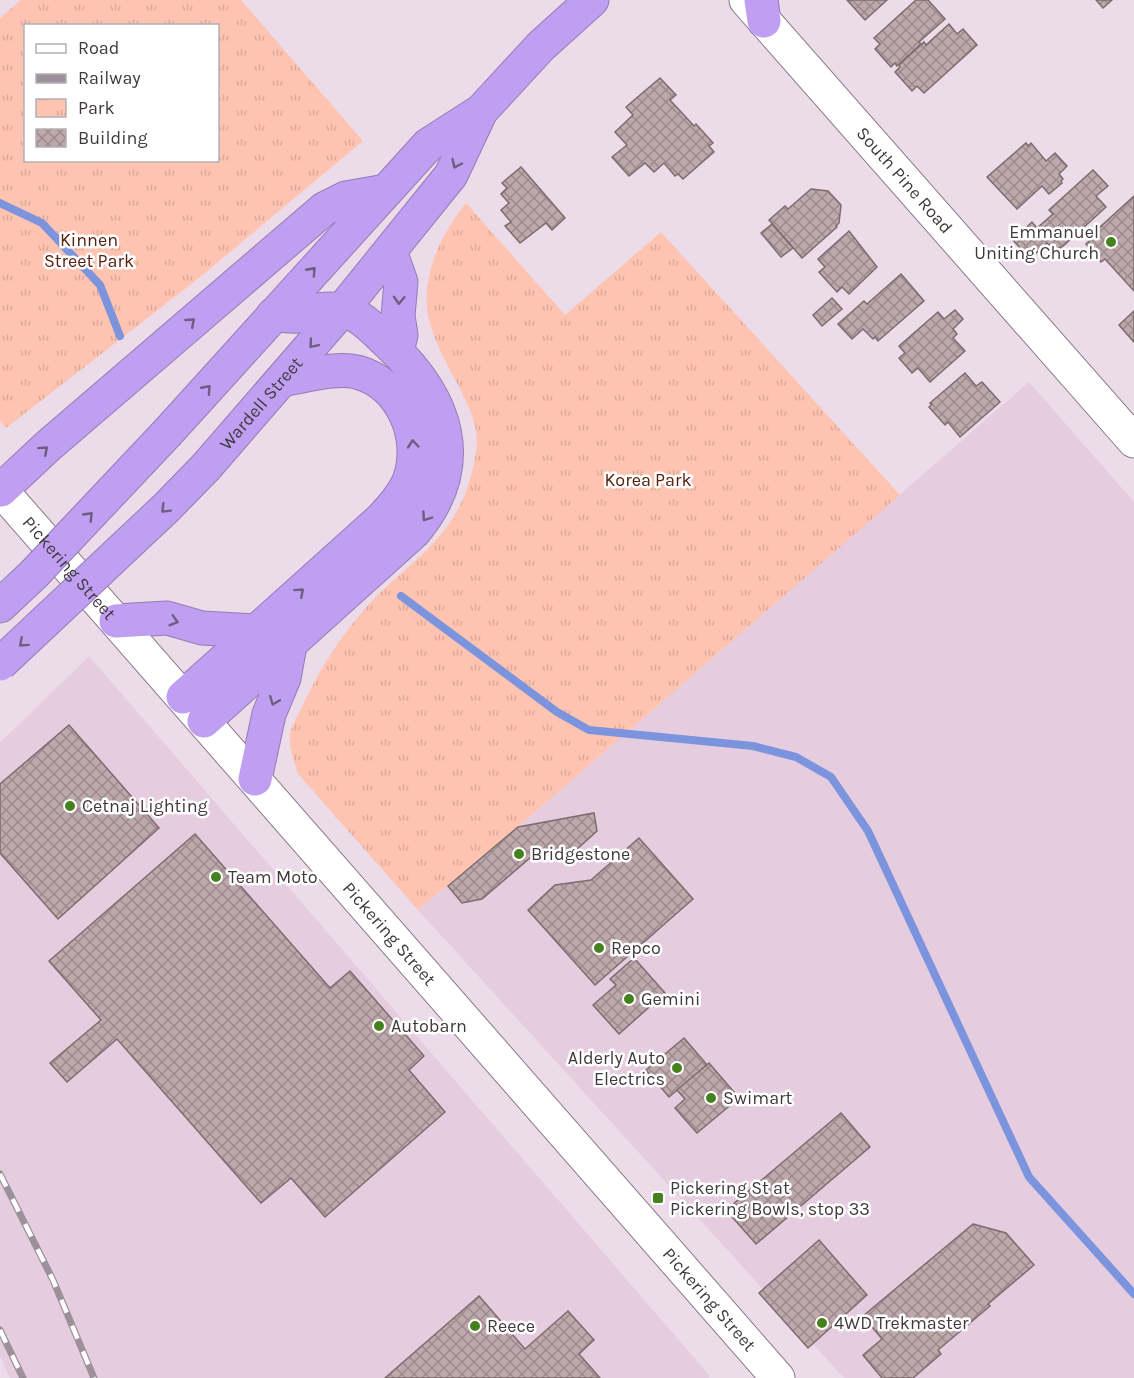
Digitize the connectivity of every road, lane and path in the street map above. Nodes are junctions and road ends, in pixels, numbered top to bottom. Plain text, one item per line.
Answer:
1 (592, 0) edge
2 (757, 7) edge
3 (481, 111) junction
4 (386, 190) junction
5 (390, 251) junction
6 (342, 310) junction
7 (273, 315) junction
8 (397, 351) junction
9 (284, 379) junction
10 (1134, 441) edge
11 (1, 489) edge
12 (0, 606) edge
13 (116, 621) junction
14 (256, 632) junction
15 (290, 645) junction
16 (0, 664) edge
17 (194, 709) junction
18 (255, 778) junction
19 (778, 1378) edge

1 - 3 highway, Wardell Street
2 - 10 main road, South Pine Road
3 - 4 highway, Wardell Street
3 -> 5 highway, Wardell Street
7 -> 4 highway, Wardell Street
11 -> 4 highway
5 - 6 highway, Wardell Street
5 -> 8 highway
6 - 7 highway
6 - 8 highway
6 -> 9 highway, Wardell Street
12 -> 7 highway, Wardell Street, bridge
8 -> 15 highway
14 -> 9 highway
9 -> 16 highway, Wardell Street, bridge
11 - 13 main road, Pickering Street
13 -> 14 highway
13 - 17 main road, Pickering Street
14 - 17 highway
15 - 17 highway
15 -> 18 highway
17 - 18 main road, Pickering Street
18 - 19 main road, Pickering Street

